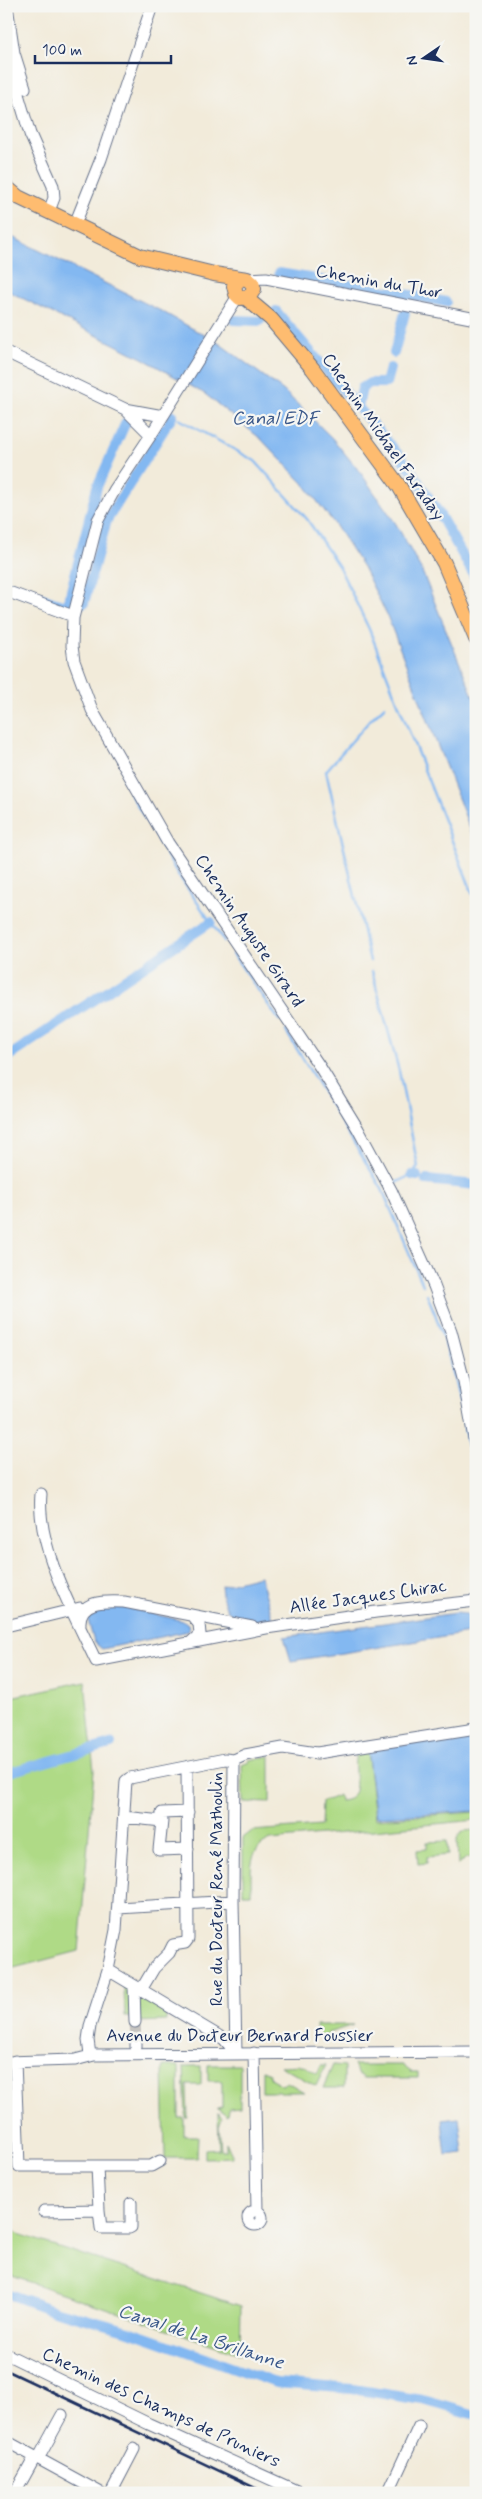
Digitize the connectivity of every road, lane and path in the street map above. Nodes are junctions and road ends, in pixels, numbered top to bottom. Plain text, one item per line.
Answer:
1 (7, 6) edge
2 (152, 6) edge
3 (8, 34) edge
4 (6, 54) edge
5 (25, 88) dead end
6 (6, 187) edge
7 (49, 211) junction
8 (75, 224) junction
9 (244, 288) junction
10 (476, 319) edge
11 (6, 352) edge
12 (125, 409) junction
13 (163, 416) junction
14 (151, 435) junction
15 (6, 591) edge
16 (73, 616) junction
17 (476, 639) edge
18 (476, 1450) edge
19 (41, 1494) dead end
20 (476, 1601) edge
21 (93, 1604) junction
22 (72, 1610) junction
23 (194, 1618) junction
24 (6, 1626) edge
25 (81, 1628) junction
26 (266, 1628) junction
27 (190, 1643) junction
28 (476, 1728) edge
29 (234, 1760) junction
30 (188, 1767) junction
31 (188, 1812) junction
32 (124, 1817) junction
33 (162, 1817) dead end
34 (188, 1849) junction
35 (233, 1901) junction
36 (187, 1904) junction
37 (118, 1908) junction
38 (108, 1970) junction
39 (138, 1988) junction
40 (135, 2022) tunnel mouth
41 (476, 2052) edge
42 (254, 2053) junction
43 (236, 2054) junction
44 (90, 2055) junction
45 (11, 2062) edge
46 (160, 2161) dead end
47 (97, 2166) junction
48 (131, 2203) dead end
49 (99, 2210) junction
50 (44, 2211) dead end
51 (249, 2227) dead end
52 (6, 2354) edge
53 (60, 2419) dead end
54 (419, 2426) dead end
55 (6, 2441) edge
56 (131, 2454) dead end
57 (36, 2458) junction
58 (16, 2493) edge
59 (101, 2493) edge
60 (111, 2493) edge
61 (301, 2493) edge
62 (388, 2493) edge

1 - 3 street
2 - 8 street
3 - 5 street
4 - 7 street
6 - 7 main road
7 - 8 main road
8 - 9 main road
9 - 10 street, Chemin du Thor
9 - 13 street
9 - 17 main road, Chemin Michael Faraday
11 - 12 street
12 - 13 street
12 - 14 street
13 - 14 street
14 - 16 street, Chemin Auguste Girard
15 - 16 street
16 - 18 street, Chemin Auguste Girard
19 - 22 street
20 - 26 street, Allée Jacques Chirac
21 - 22 street, Allée Jacques Chirac
21 - 23 street, Allée Jacques Chirac
21 - 25 street
22 - 24 street, Allée Jacques Chirac
22 - 25 street
23 - 26 street, Allée Jacques Chirac
23 - 27 street
25 - 27 street, Allée Jacques Chirac
26 - 27 street, Allée Jacques Chirac
28 - 29 street, Rue du Docteur René Mathoulin
29 - 30 street
29 - 35 street, Rue du Docteur René Mathoulin
30 - 31 street
30 - 32 street
31 - 33 street
31 - 34 street
32 - 34 street
32 - 37 street
34 - 36 street
35 - 36 street
35 - 43 street, Rue du Docteur René Mathoulin
36 - 37 street
36 - 39 street
37 - 38 street
38 - 39 street
38 - 44 street
39 - 40 street
39 - 43 street
41 - 42 street, Avenue du Docteur Bernard Foussier
42 - 43 street, Avenue du Docteur Bernard Foussier
42 - 51 street
43 - 44 street, Avenue du Docteur Bernard Foussier
44 - 45 street, Avenue du Docteur Bernard Foussier
45 - 47 street
46 - 47 street
47 - 49 street
48 - 49 street
49 - 50 street
52 - 61 street, Chemin des Champs de Pruniers
53 - 57 street
54 - 62 street
55 - 57 street
56 - 60 street
57 - 58 street
57 - 59 street

